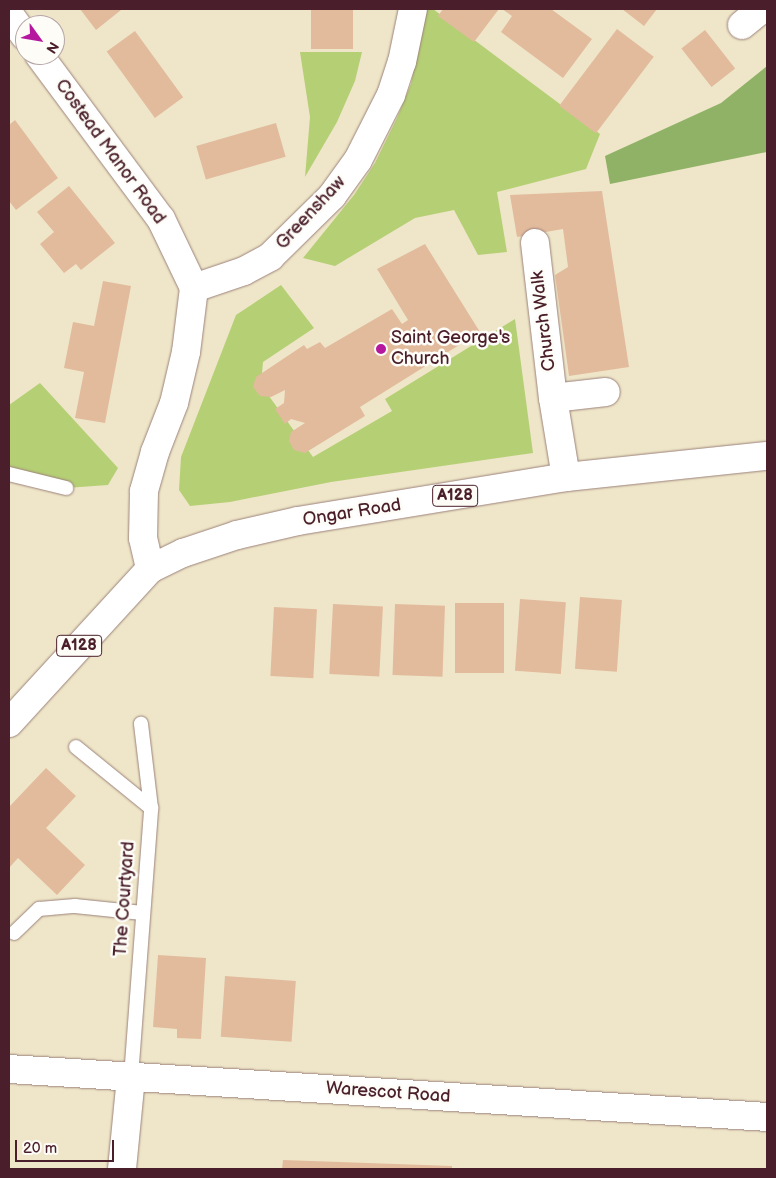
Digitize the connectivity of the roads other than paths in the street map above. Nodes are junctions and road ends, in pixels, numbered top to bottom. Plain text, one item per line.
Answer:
1 (413, 9) edge
2 (46, 65) edge
3 (535, 243) dead end
4 (194, 288) junction
5 (606, 392) dead end
6 (553, 398) junction
7 (767, 456) edge
8 (9, 474) edge
9 (566, 477) junction
10 (66, 488) dead end
11 (150, 569) junction
12 (9, 723) edge
13 (141, 724) dead end
14 (76, 747) dead end
15 (150, 808) junction
16 (143, 913) junction
17 (14, 933) dead end
18 (9, 1069) edge
19 (131, 1077) junction
20 (767, 1117) edge
21 (122, 1169) edge

1 - 4 street, Greenshaw
2 - 4 street, Costead Manor Road
3 - 6 street, Church Walk
4 - 11 street
5 - 6 street
6 - 9 street, Church Walk
7 - 9 street, Ongar Road / A128
8 - 10 lane
9 - 11 street, Ongar Road / A128
11 - 12 street, Ongar Road / A128
13 - 15 lane, The Courtyard
14 - 15 lane
15 - 16 lane, The Courtyard
16 - 17 lane
16 - 19 lane, The Courtyard
18 - 19 street, Warescot Road
19 - 20 street, Warescot Road
19 - 21 street

